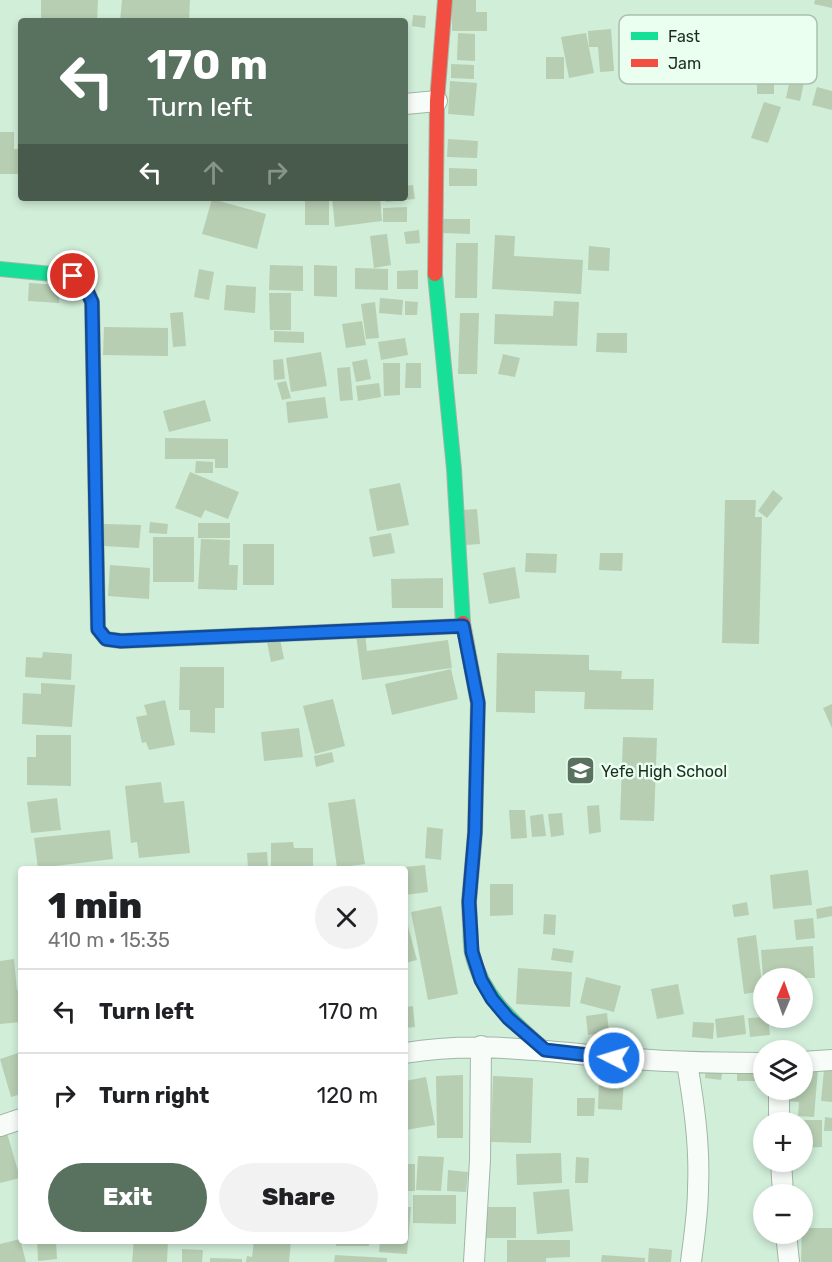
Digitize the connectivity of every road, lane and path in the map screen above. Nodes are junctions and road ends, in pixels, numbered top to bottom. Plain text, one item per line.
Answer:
1 (445, 0) edge
2 (437, 101) junction
3 (408, 104) edge
4 (0, 269) edge
5 (463, 626) junction
6 (481, 1046) junction
7 (545, 1050) junction
8 (408, 1053) edge
9 (832, 1060) edge
10 (813, 1061) edge
11 (687, 1063) junction
12 (753, 1063) edge
13 (18, 1120) edge
14 (0, 1126) edge
15 (787, 1244) edge
16 (474, 1262) edge
17 (691, 1262) edge
18 (789, 1262) edge

1 - 2 street
2 - 3 street
2 - 5 street
4 - 5 street
5 - 7 street
6 - 7 street
6 - 8 street
6 - 16 street
7 - 11 street
9 - 10 street
11 - 12 street
11 - 17 street
13 - 14 street
15 - 18 street

